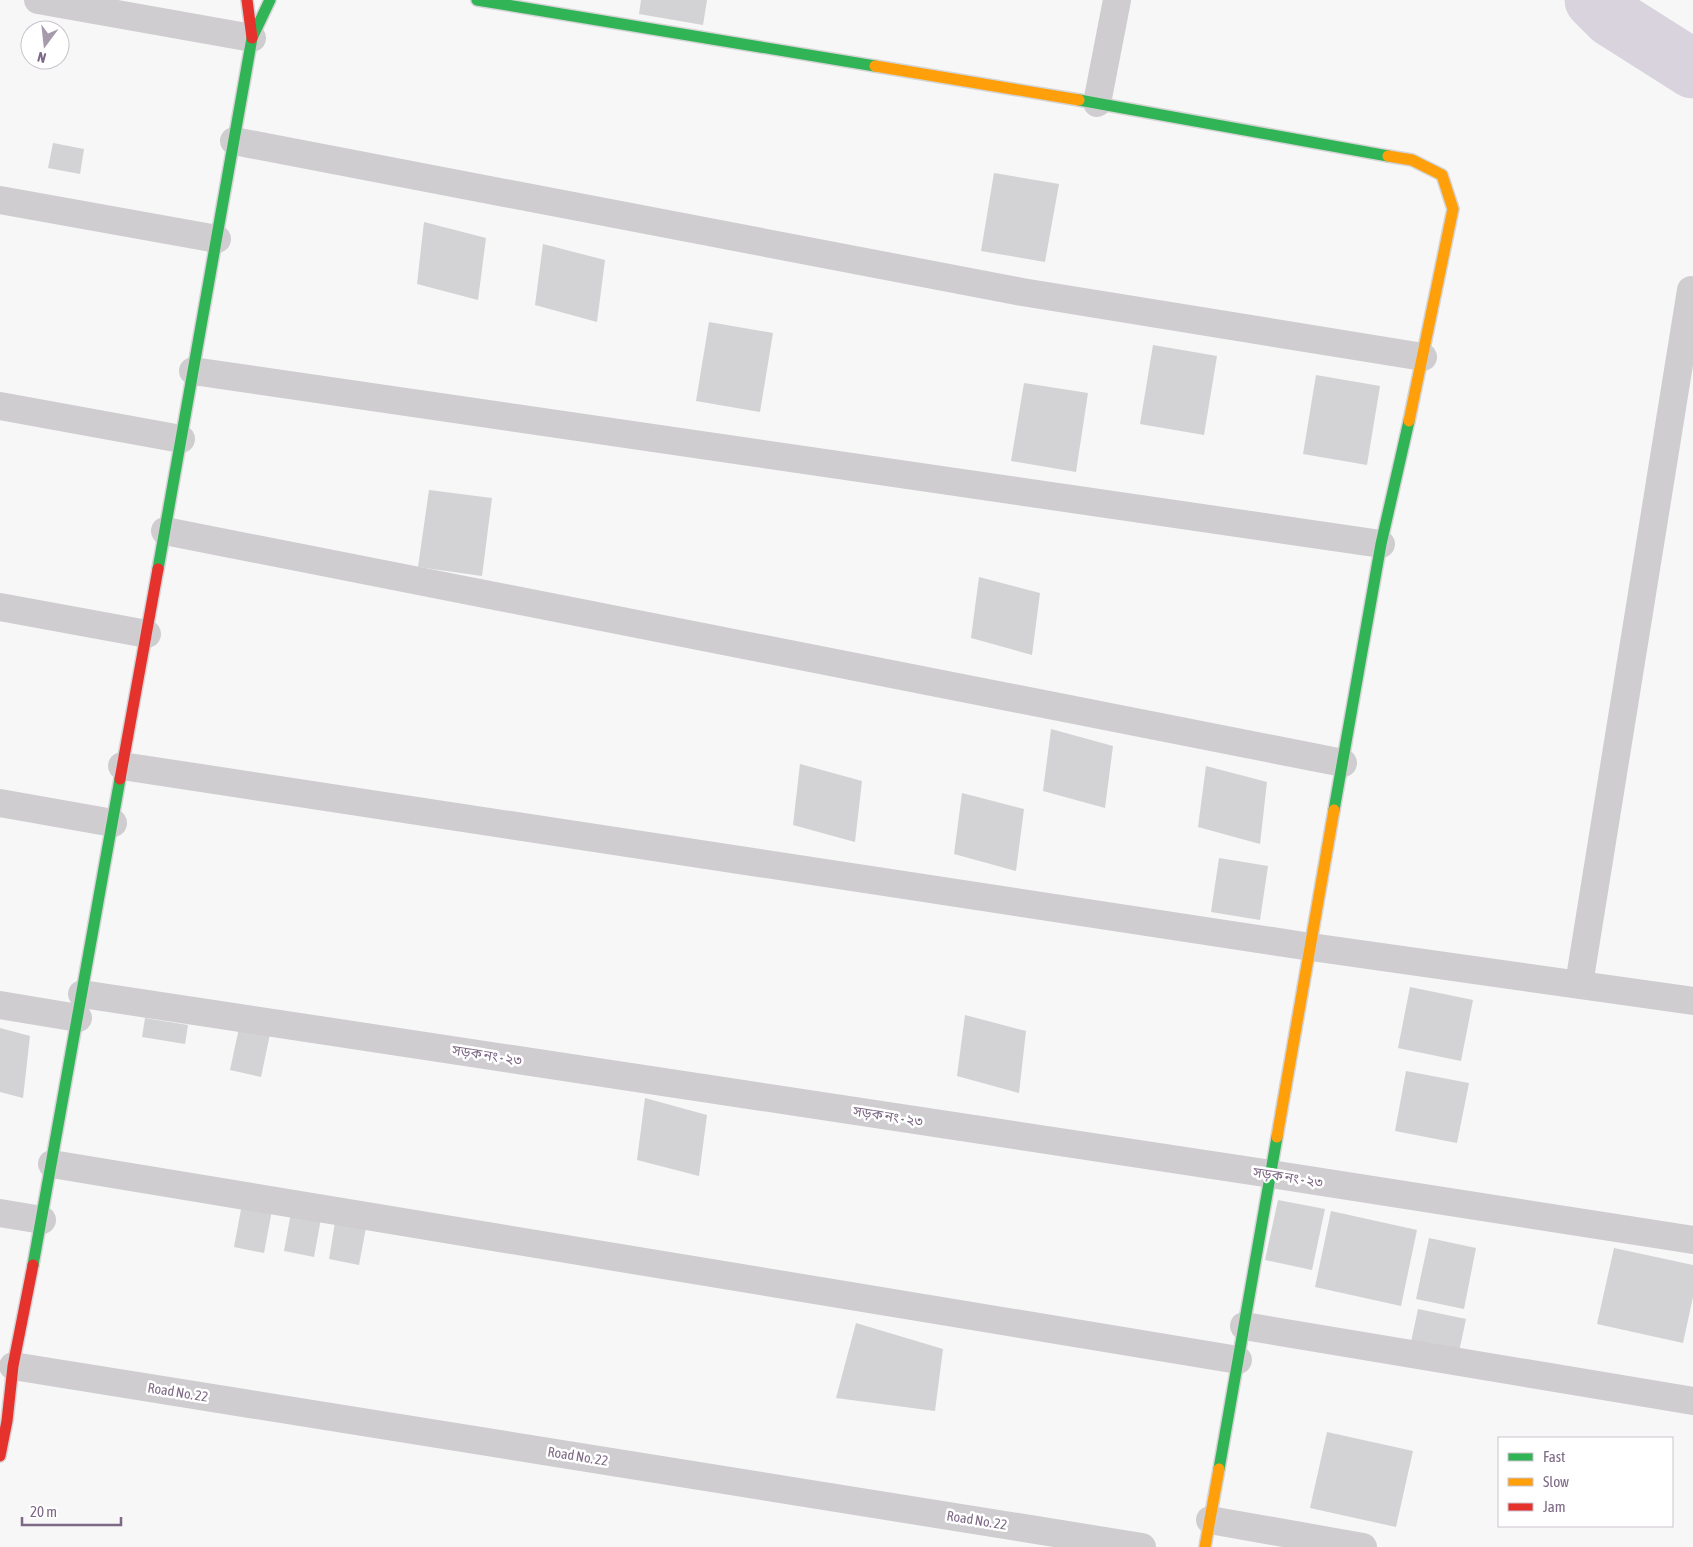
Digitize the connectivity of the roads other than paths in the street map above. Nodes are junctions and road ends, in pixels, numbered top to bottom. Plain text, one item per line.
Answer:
1 (38, 0) edge
2 (247, 0) edge
3 (270, 0) edge
4 (477, 0) edge
5 (1117, 0) edge
6 (252, 38) junction
7 (1097, 103) junction
8 (234, 141) junction
9 (0, 200) edge
10 (217, 239) junction
11 (1692, 290) dead end
12 (1423, 358) junction
13 (193, 371) junction
14 (0, 406) edge
15 (181, 439) junction
16 (165, 531) junction
17 (1382, 544) junction
18 (0, 607) edge
19 (146, 634) junction
20 (1343, 763) junction
21 (122, 766) junction
22 (0, 803) edge
23 (113, 823) junction
24 (1311, 947) junction
25 (1579, 984) junction
26 (1693, 1001) edge
27 (0, 1005) edge
28 (80, 1006) junction
29 (52, 1164) junction
30 (1271, 1174) junction
31 (0, 1213) edge
32 (42, 1220) junction
33 (1693, 1240) edge
34 (1244, 1326) junction
35 (1238, 1360) junction
36 (13, 1366) junction
37 (1693, 1401) edge
38 (3, 1421) edge
39 (0, 1456) edge
40 (1210, 1520) junction
41 (1142, 1547) edge
42 (1205, 1547) edge
43 (1363, 1547) edge

1 - 6 street
2 - 6 street
3 - 6 street
4 - 7 street
5 - 7 street
6 - 8 street
7 - 12 street
8 - 10 street
8 - 12 street
9 - 10 street
10 - 13 street
11 - 25 street
12 - 17 street
13 - 15 street
13 - 17 street
14 - 15 street
15 - 16 street
16 - 19 street
16 - 20 street
17 - 20 street
18 - 19 street
19 - 21 street
20 - 24 street
21 - 23 street
21 - 24 street
22 - 23 street
23 - 28 street
24 - 25 street
24 - 30 street
25 - 26 street
27 - 28 street, সড়ক নং - ২৩
28 - 29 street
28 - 30 street, সড়ক নং - ২৩
29 - 32 street
29 - 35 street
30 - 33 street, সড়ক নং - ২৩
30 - 34 street
31 - 32 street
32 - 36 street
34 - 35 street
34 - 37 street
35 - 40 street
36 - 38 street
36 - 41 street, Road No. 22
38 - 39 street
40 - 42 street
40 - 43 street

